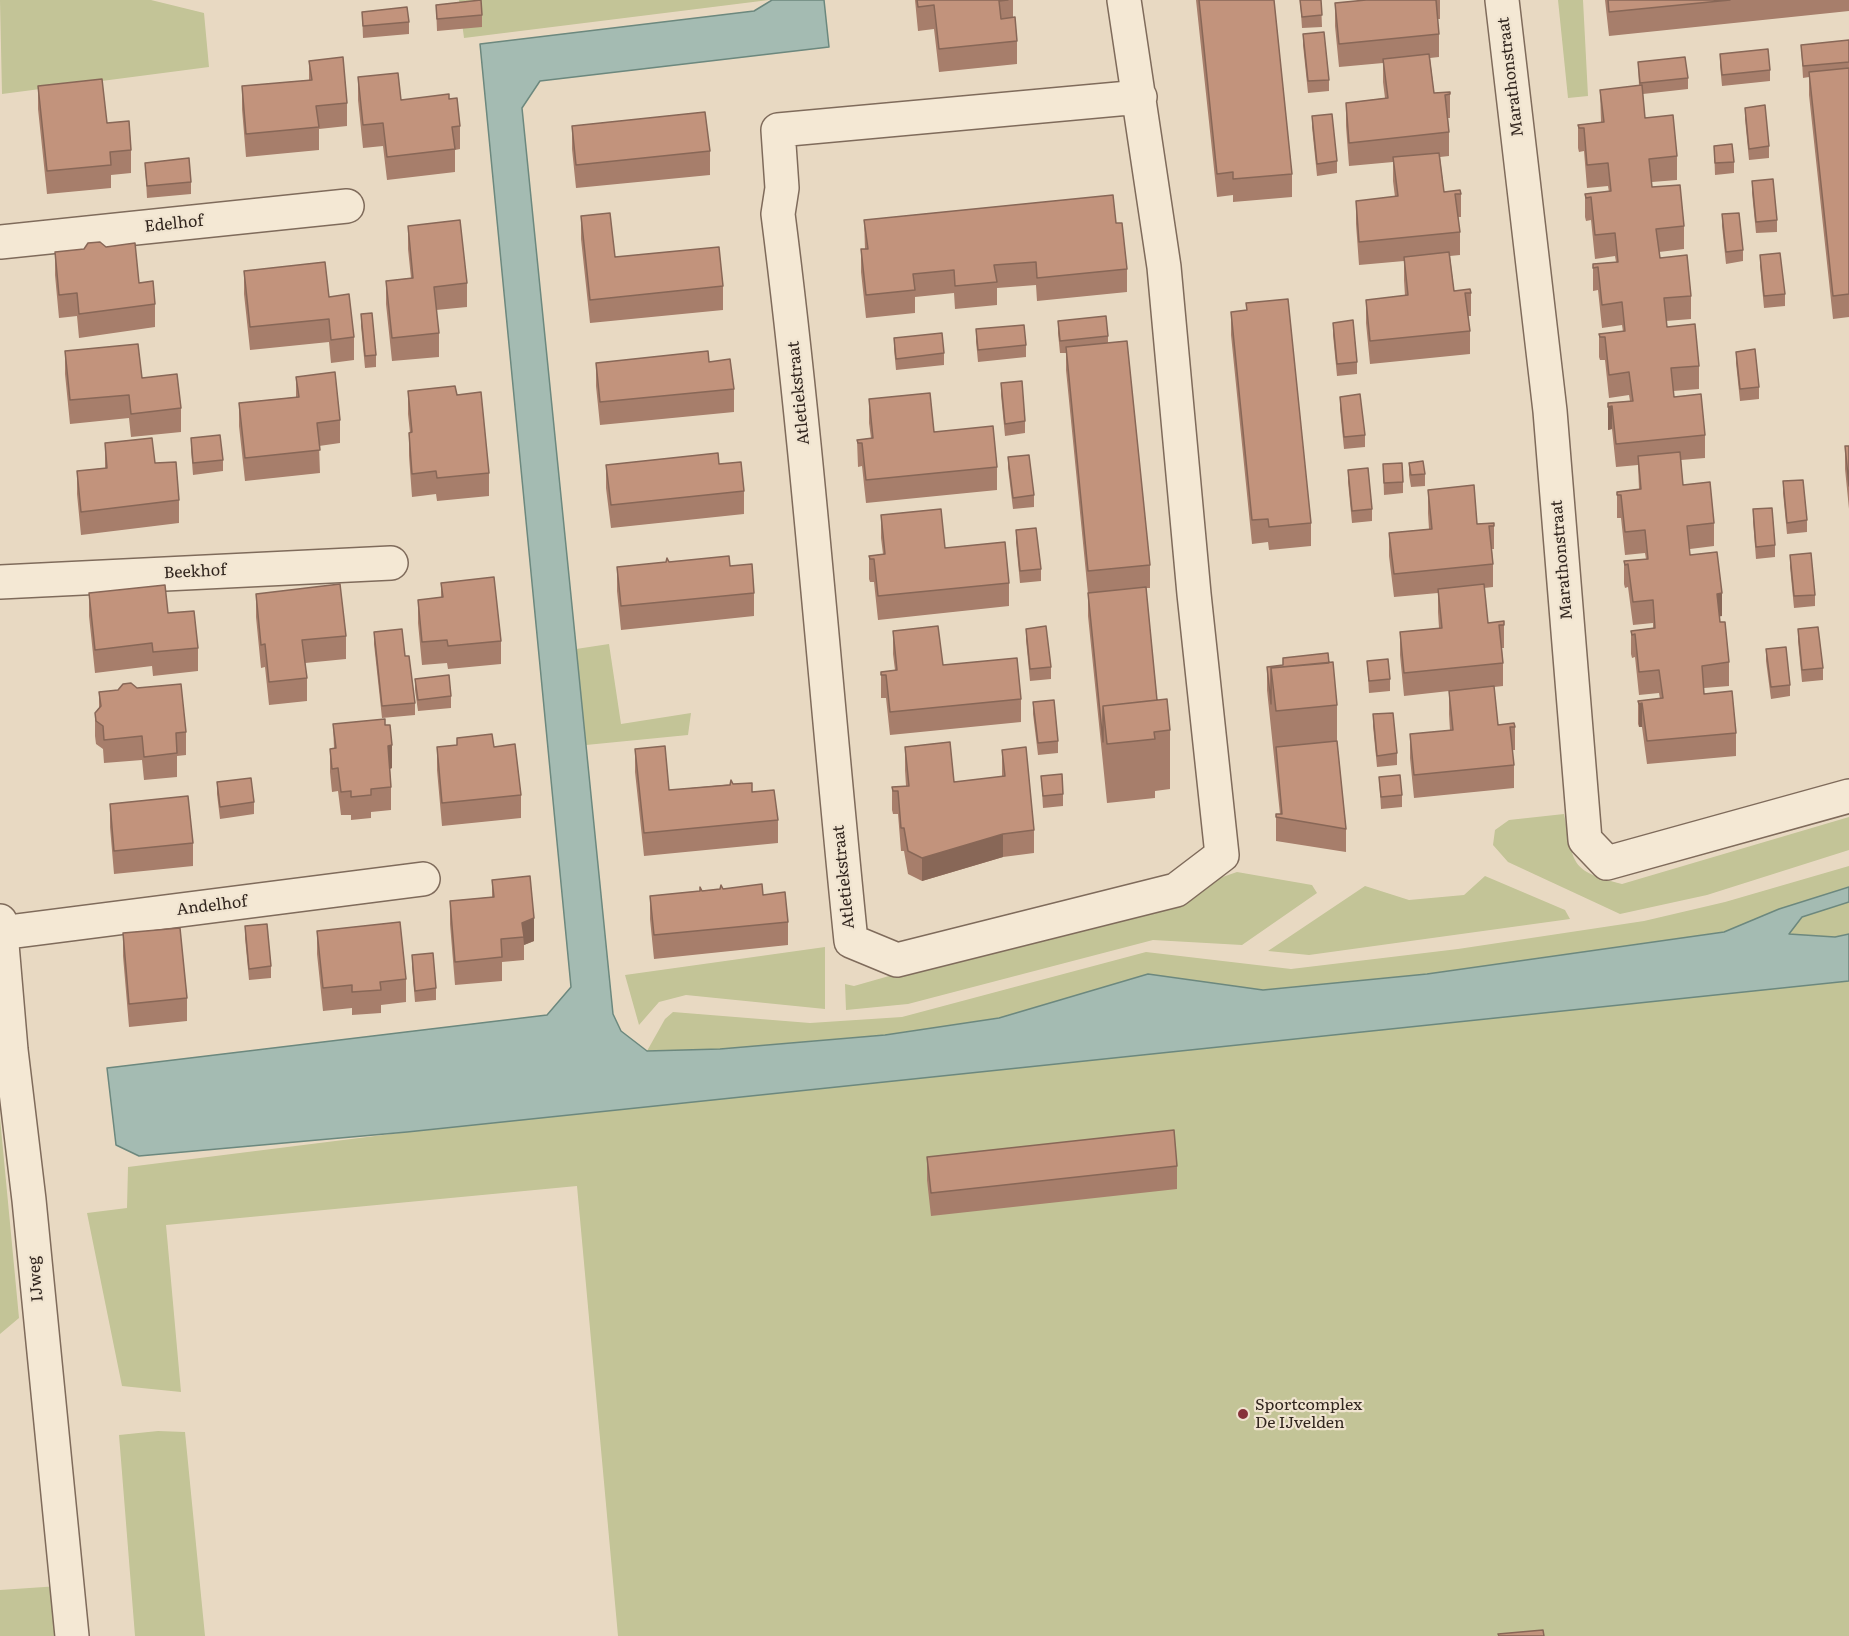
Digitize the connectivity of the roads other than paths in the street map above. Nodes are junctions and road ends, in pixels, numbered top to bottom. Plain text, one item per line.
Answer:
1 (1124, 0) edge
2 (1502, 0) edge
3 (1140, 97) junction
4 (347, 206) dead end
5 (0, 242) edge
6 (391, 563) dead end
7 (0, 582) edge
8 (1849, 796) edge
9 (423, 879) dead end
10 (1, 927) edge
11 (72, 1636) edge

1 - 3 street, Atletiekstraat
2 - 8 street, Marathonstraat
3 - 3 street, Atletiekstraat
4 - 5 street, Edelhof
6 - 7 street, Beekhof
9 - 10 street, Andelhof
10 - 11 street, IJweg

